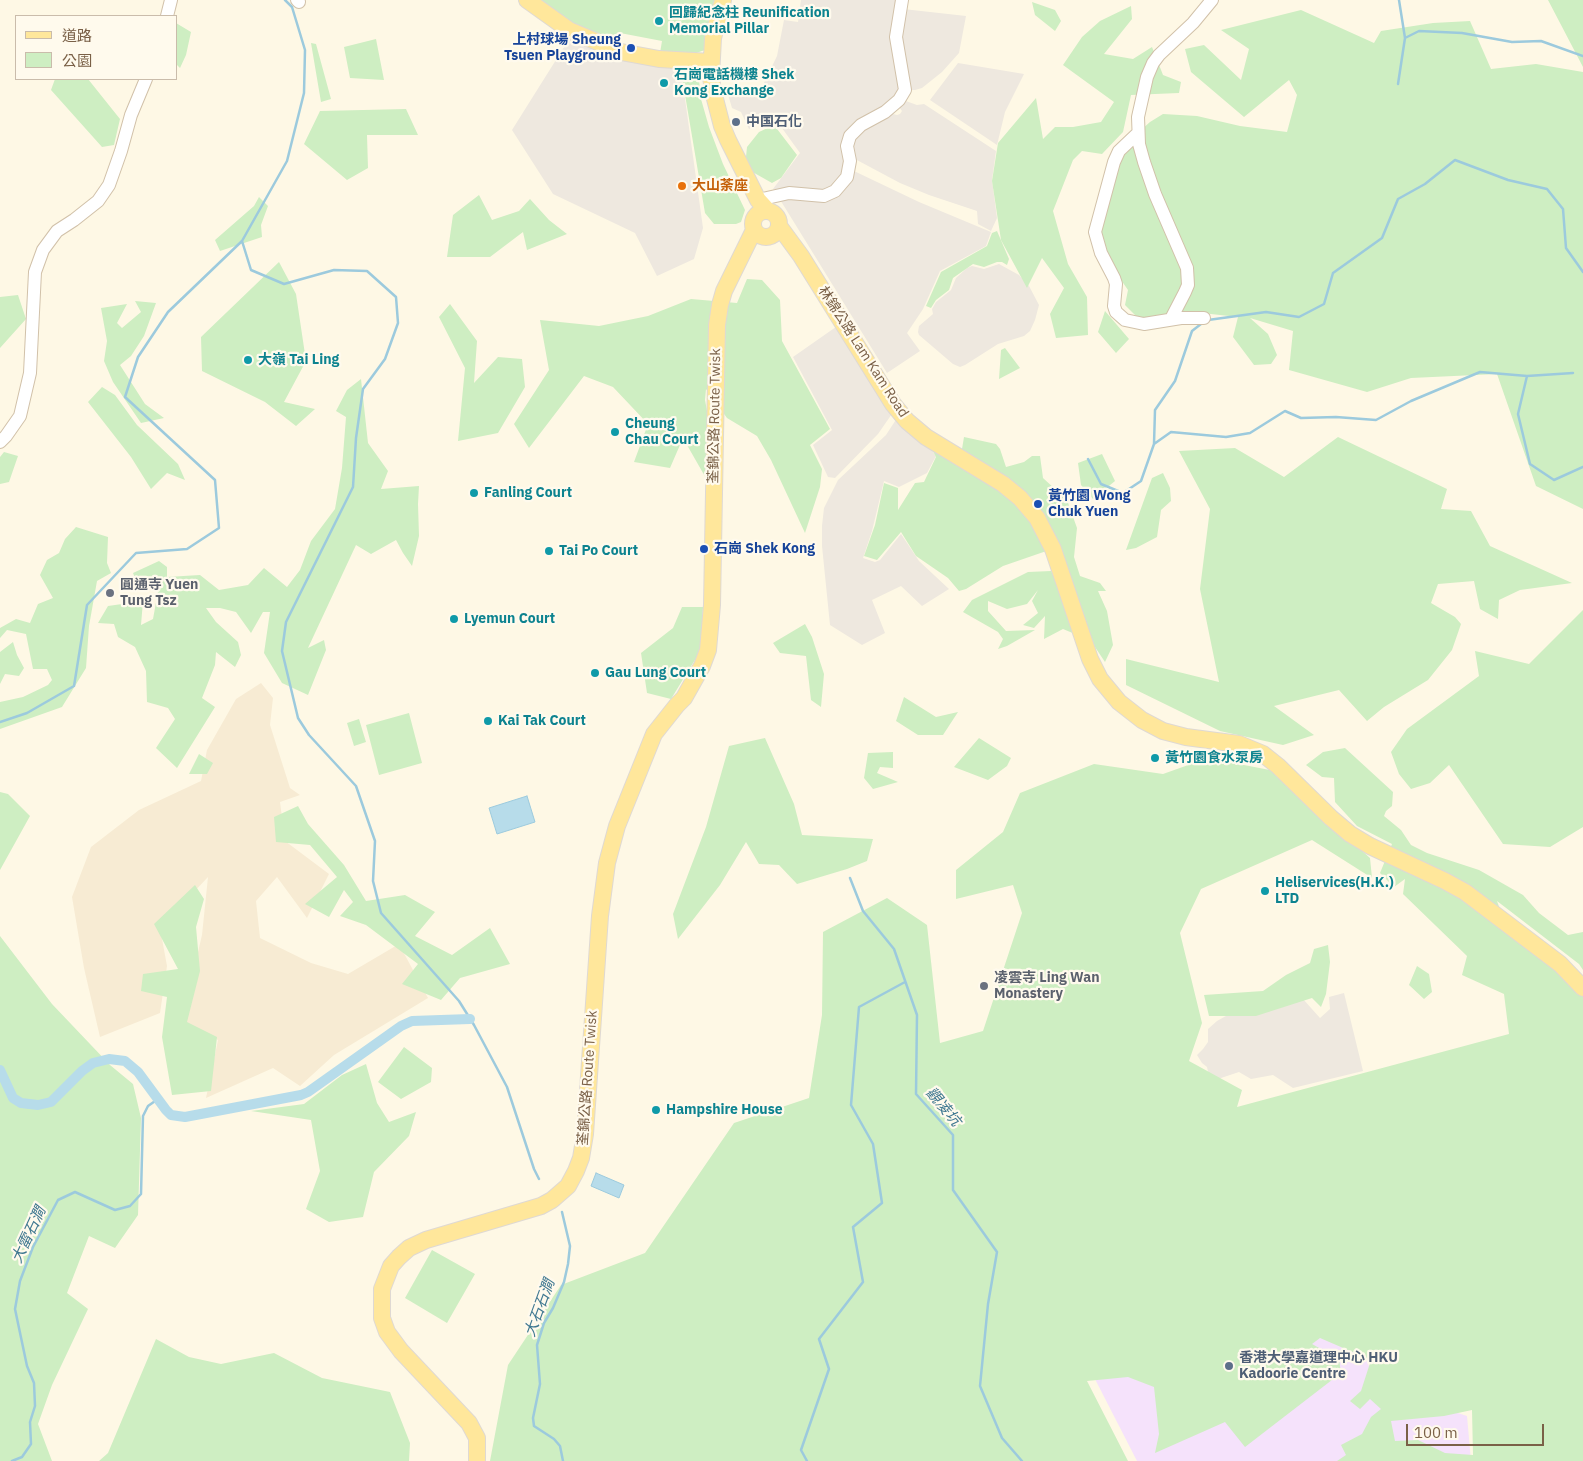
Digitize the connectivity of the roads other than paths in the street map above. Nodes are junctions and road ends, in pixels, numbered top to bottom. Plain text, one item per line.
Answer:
1 (171, 0) edge
2 (527, 0) edge
3 (723, 0) edge
4 (902, 0) edge
5 (1212, 0) edge
6 (168, 15) edge
7 (712, 62) junction
8 (146, 80) edge
9 (1138, 133) junction
10 (762, 208) junction
11 (767, 235) junction
12 (1204, 318) dead end
13 (1171, 319) junction
14 (0, 442) edge
15 (1583, 988) edge
16 (477, 1461) edge

1 - 6 street
2 - 7 main road
3 - 7 main road, 林錦公路 Lam Kam Road
4 - 10 street
5 - 9 street
7 - 10 main road, 林錦公路 Lam Kam Road
8 - 14 street
9 - 13 street
9 - 13 street
10 - 11 main road, 荃錦公路 Route Twisk
10 - 11 main road, 林錦公路 Lam Kam Road
11 - 15 main road, 林錦公路 Lam Kam Road
11 - 16 main road, 荃錦公路 Route Twisk
12 - 13 street

